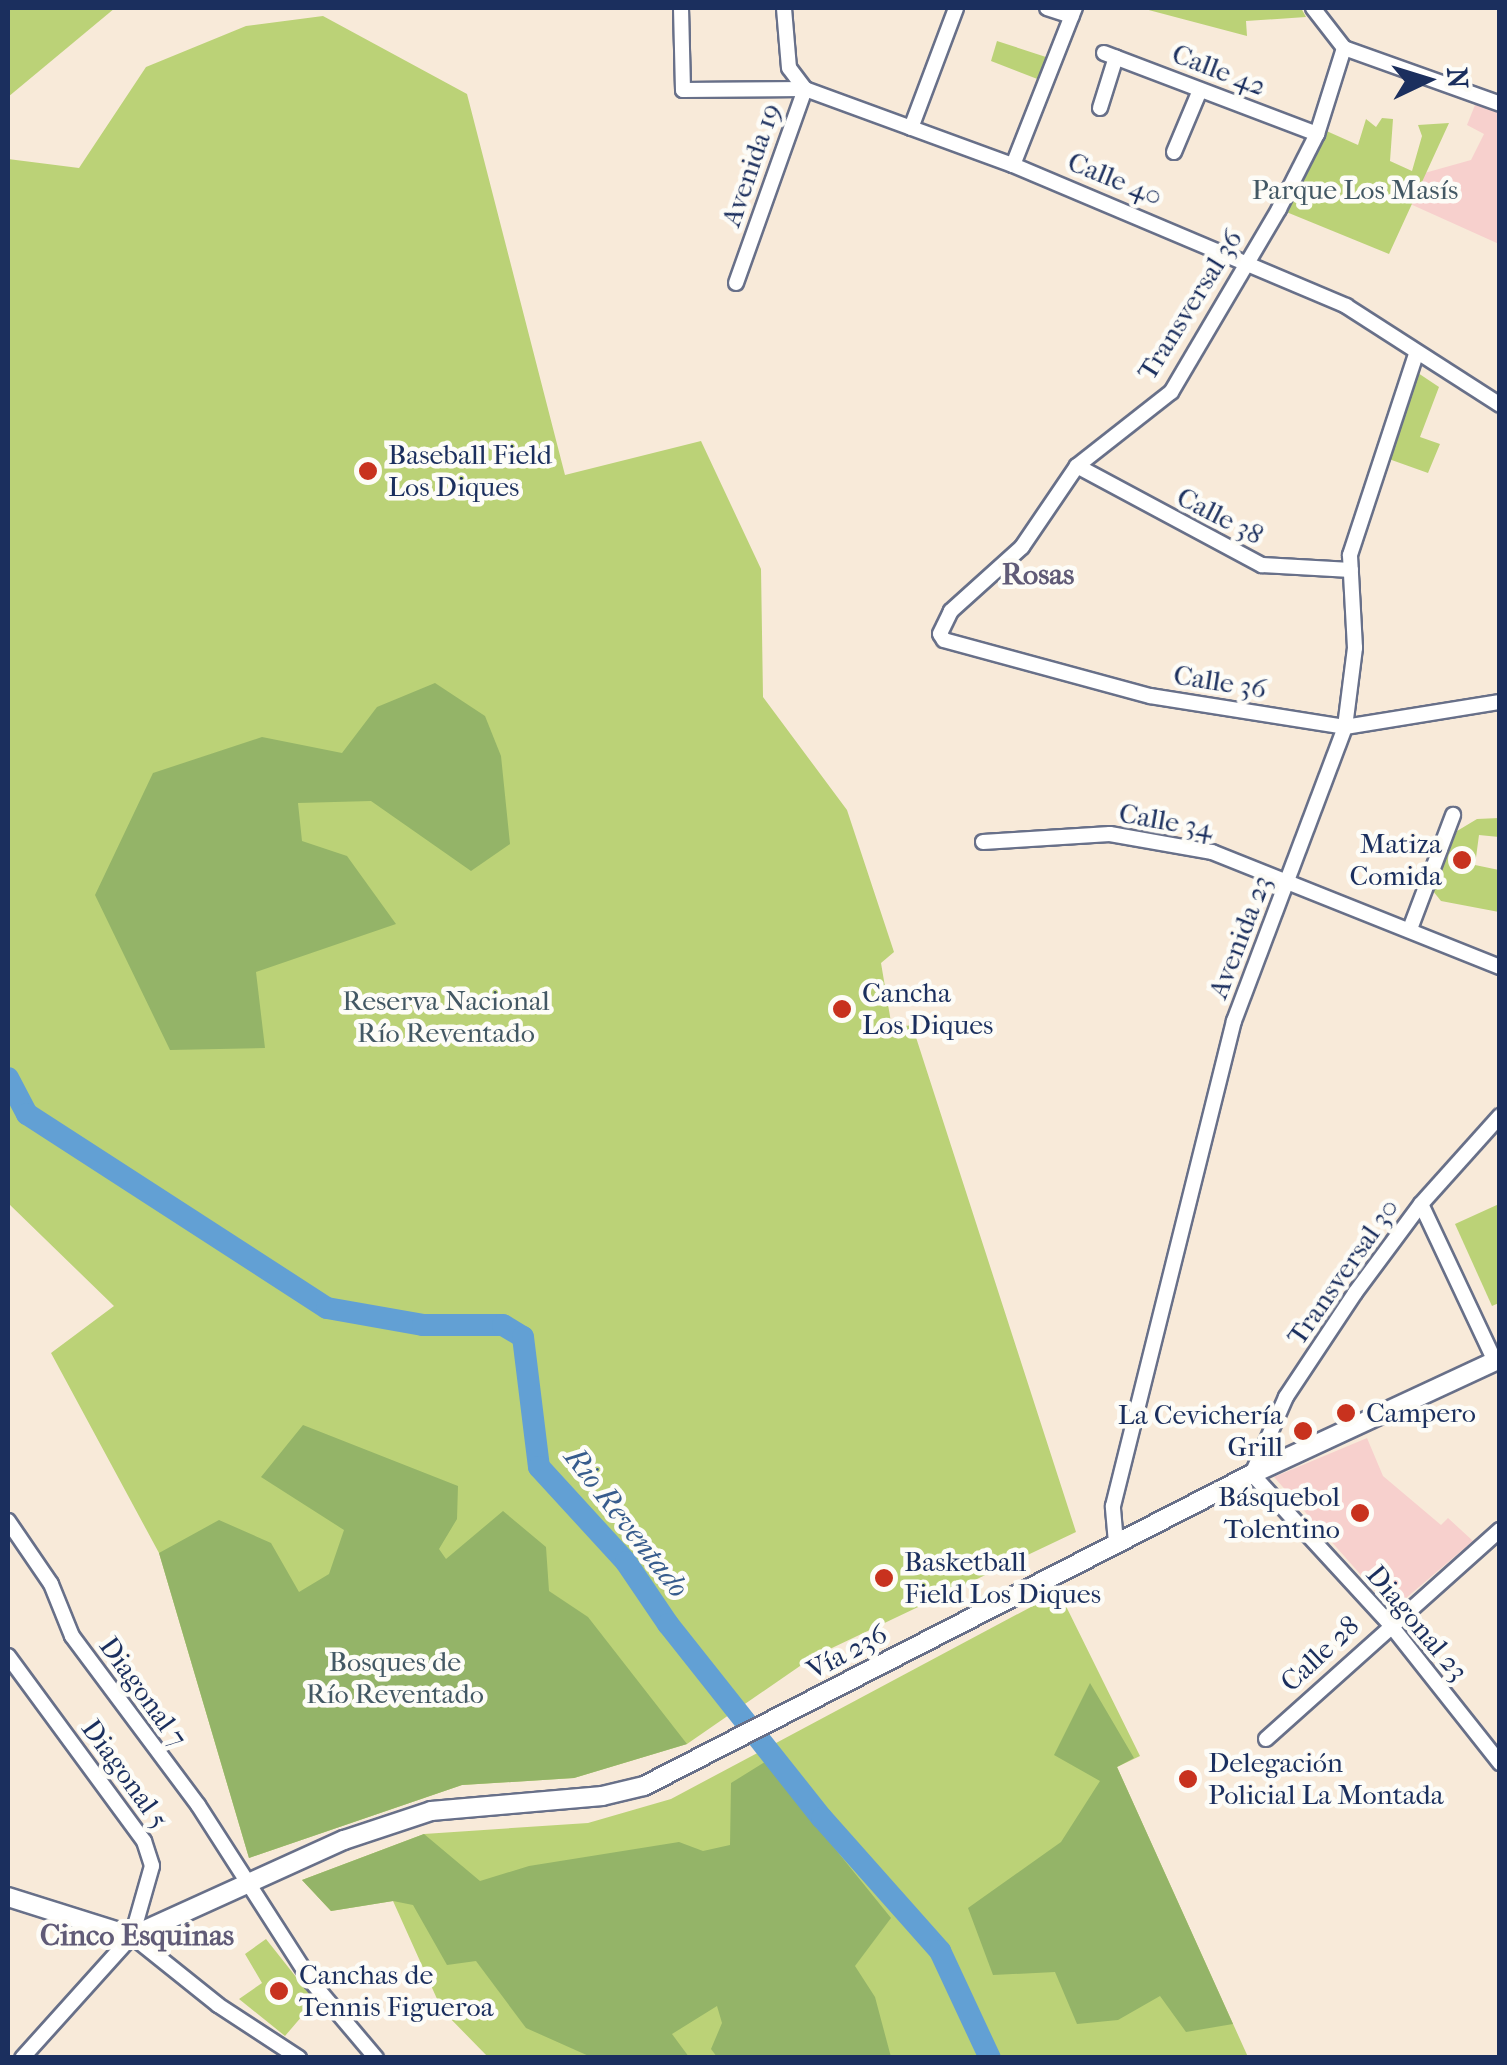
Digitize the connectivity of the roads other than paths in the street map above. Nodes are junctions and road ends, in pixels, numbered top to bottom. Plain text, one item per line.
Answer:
1 (682, 8) edge
2 (784, 8) edge
3 (956, 8) edge
4 (1047, 8) edge
5 (1313, 8) edge
6 (1073, 12) edge
7 (1344, 48) junction
8 (805, 89) junction
9 (1200, 90) junction
10 (1500, 104) edge
11 (1100, 108) dead end
12 (911, 128) junction
13 (1316, 134) junction
14 (1174, 152) dead end
15 (1013, 165) junction
16 (1248, 259) junction
17 (736, 283) dead end
18 (1416, 354) junction
19 (1500, 405) edge
20 (1077, 466) junction
21 (1351, 570) junction
22 (940, 634) joint
23 (1500, 702) edge
24 (1345, 727) junction
25 (1453, 815) dead end
26 (983, 842) dead end
27 (1289, 878) junction
28 (1410, 929) junction
29 (1500, 967) edge
30 (1500, 1116) edge
31 (1422, 1204) junction
32 (1497, 1360) edge
33 (1252, 1474) junction
34 (8, 1521) edge
35 (1500, 1530) edge
36 (1116, 1544) junction
37 (1389, 1623) junction
38 (8, 1656) edge
39 (1266, 1739) dead end
40 (1499, 1761) edge
41 (249, 1885) junction
42 (8, 1896) edge
43 (132, 1936) junction
44 (22, 2058) edge
45 (299, 2058) edge
46 (376, 2058) edge

1 - 8 street, Calle 40
2 - 8 street, Avenida 19
3 - 12 street
4 - 6 street
5 - 7 street
6 - 15 street
7 - 10 street
7 - 13 street, Transversal 36
8 - 12 street, Calle 40
8 - 17 street, Avenida 19
9 - 11 street, Calle 42
9 - 13 street, Calle 42
9 - 14 street
12 - 15 street, Calle 40
13 - 16 street, Transversal 36
15 - 16 street, Calle 40
16 - 18 street, Calle 40
16 - 20 street, Transversal 36
18 - 19 street, Calle 40
18 - 21 street, Avenida 23
20 - 21 street, Calle 38
20 - 22 street, Transversal 36
21 - 24 street, Avenida 23
22 - 24 street, Calle 36
23 - 24 street, Calle 36
24 - 27 street, Avenida 23
25 - 28 street
26 - 27 street, Calle 34
27 - 28 street, Calle 34
27 - 36 street, Avenida 23
28 - 29 street, Calle 34
30 - 31 street, Transversal 30
31 - 32 street
31 - 33 street, Transversal 30
32 - 33 main road, Vía 236
33 - 36 main road, Vía 236
33 - 37 street, Diagonal 23
34 - 41 street, Diagonal 7
35 - 37 street, Calle 28
36 - 41 main road, Vía 236
37 - 39 street, Calle 28
37 - 40 street, Diagonal 23
38 - 43 street, Diagonal 5
41 - 43 main road, Vía 236
41 - 46 street, Diagonal 7
42 - 43 main road
43 - 44 street
43 - 45 street

